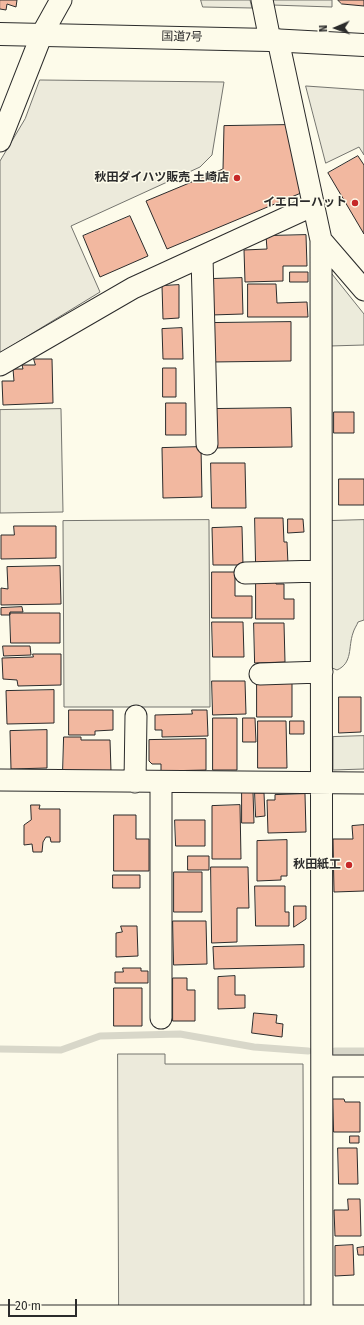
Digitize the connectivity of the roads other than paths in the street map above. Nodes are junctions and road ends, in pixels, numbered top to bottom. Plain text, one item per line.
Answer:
1 (61, 0) edge
2 (262, 0) edge
3 (0, 34) edge
4 (42, 34) junction
5 (274, 40) junction
6 (364, 45) edge
7 (0, 141) edge
8 (314, 205) junction
9 (321, 240) junction
10 (202, 257) junction
11 (364, 290) edge
12 (0, 365) edge
13 (207, 444) dead end
14 (321, 571) junction
15 (245, 573) dead end
16 (322, 672) junction
17 (260, 674) dead end
18 (136, 716) dead end
19 (0, 780) edge
20 (136, 782) junction
21 (162, 782) junction
22 (322, 783) junction
23 (364, 783) edge
24 (161, 1018) dead end
25 (322, 1066) junction
26 (364, 1066) edge
27 (0, 1316) edge
28 (364, 1316) edge
29 (322, 1321) edge

1 - 4 street
2 - 5 street
3 - 4 highway, 国道7号
4 - 5 highway, 国道7号
4 - 7 street
5 - 6 highway, 国道7号
5 - 8 street
8 - 9 street
8 - 10 street
9 - 11 street
9 - 14 street
10 - 12 street
10 - 13 street
14 - 15 street
14 - 16 street
16 - 17 street
16 - 22 street
18 - 20 street
19 - 20 street
20 - 21 street
21 - 22 street
21 - 24 street
22 - 23 street
22 - 25 street
25 - 26 street
25 - 29 street
27 - 29 street
28 - 29 street

